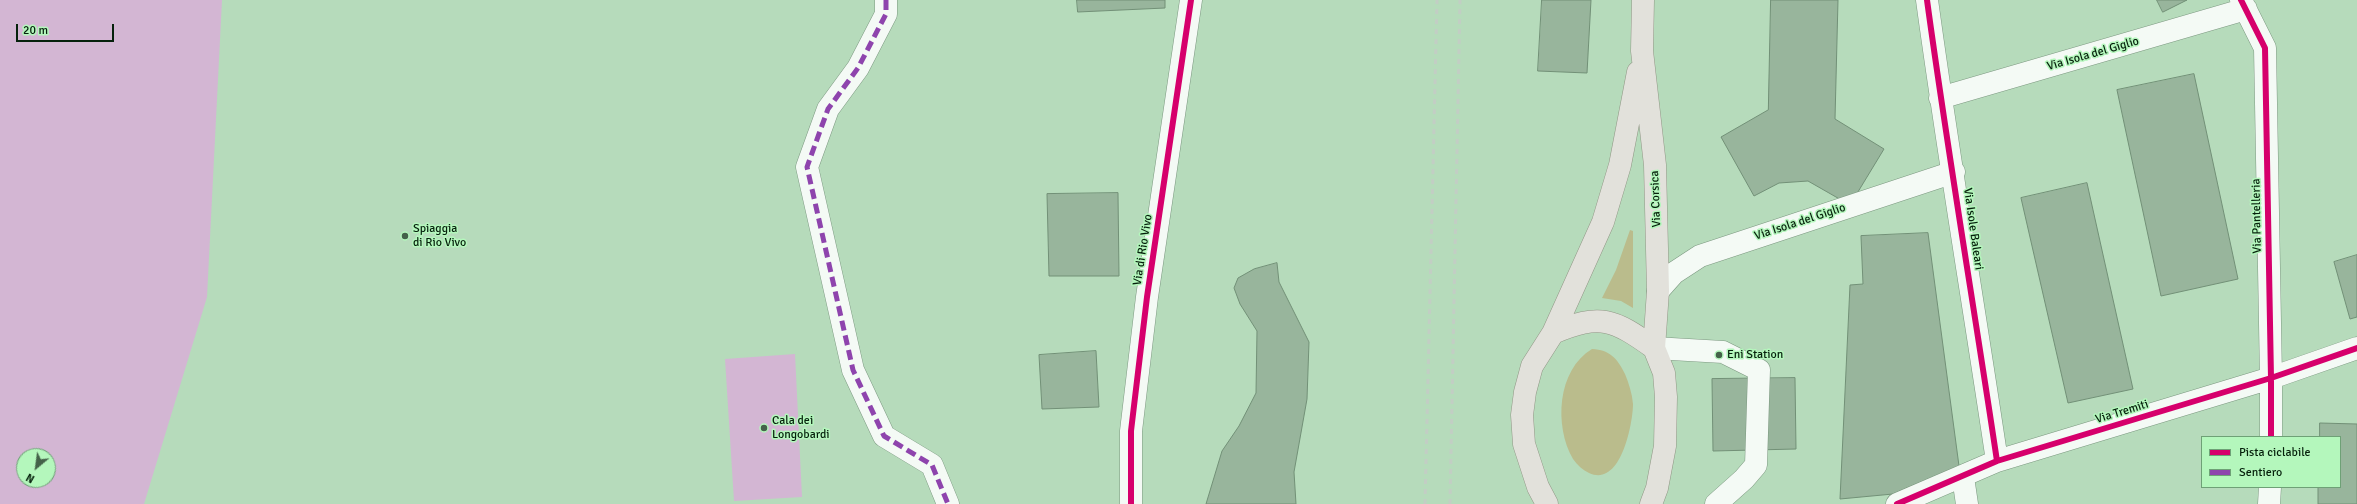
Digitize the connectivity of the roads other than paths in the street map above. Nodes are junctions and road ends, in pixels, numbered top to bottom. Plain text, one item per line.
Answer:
1 (886, 0) edge
2 (1191, 0) edge
3 (1643, 0) edge
4 (1927, 0) edge
5 (2244, 5) edge
6 (1642, 51) junction
7 (1940, 98) junction
8 (1954, 172) junction
9 (1658, 291) junction
10 (1554, 333) junction
11 (1654, 348) junction
12 (2357, 348) edge
13 (2272, 378) junction
14 (2270, 436) edge
15 (1997, 461) junction
16 (1963, 477) junction
17 (2270, 488) edge
18 (1541, 498) edge
19 (948, 504) edge
20 (1131, 504) edge
21 (1651, 504) edge
22 (1716, 504) edge
23 (1897, 504) edge
24 (1967, 504) edge
25 (2269, 504) edge

1 - 19 street
2 - 20 street, Via di Rio Vivo
3 - 6 main road, Via Corsica
4 - 7 street, Via Isole Baleari
5 - 7 street, Via Isola del Giglio
5 - 13 street, Via Pantelleria
6 - 9 main road, Via Corsica
6 - 10 main road, Via Corsica
7 - 8 street, Via Isole Baleari
8 - 9 street, Via Isola del Giglio
8 - 15 street, Via Isole Baleari
9 - 11 main road, Via Corsica
10 - 11 main road
10 - 18 main road, Via Corsica
11 - 21 main road, Via Corsica
11 - 22 street
12 - 13 street, Via Tremiti
13 - 14 street, Via Pantelleria
13 - 15 street, Via Tremiti
15 - 16 street, Via Tremiti
16 - 23 street, Via Tremiti
16 - 24 street
17 - 25 street

